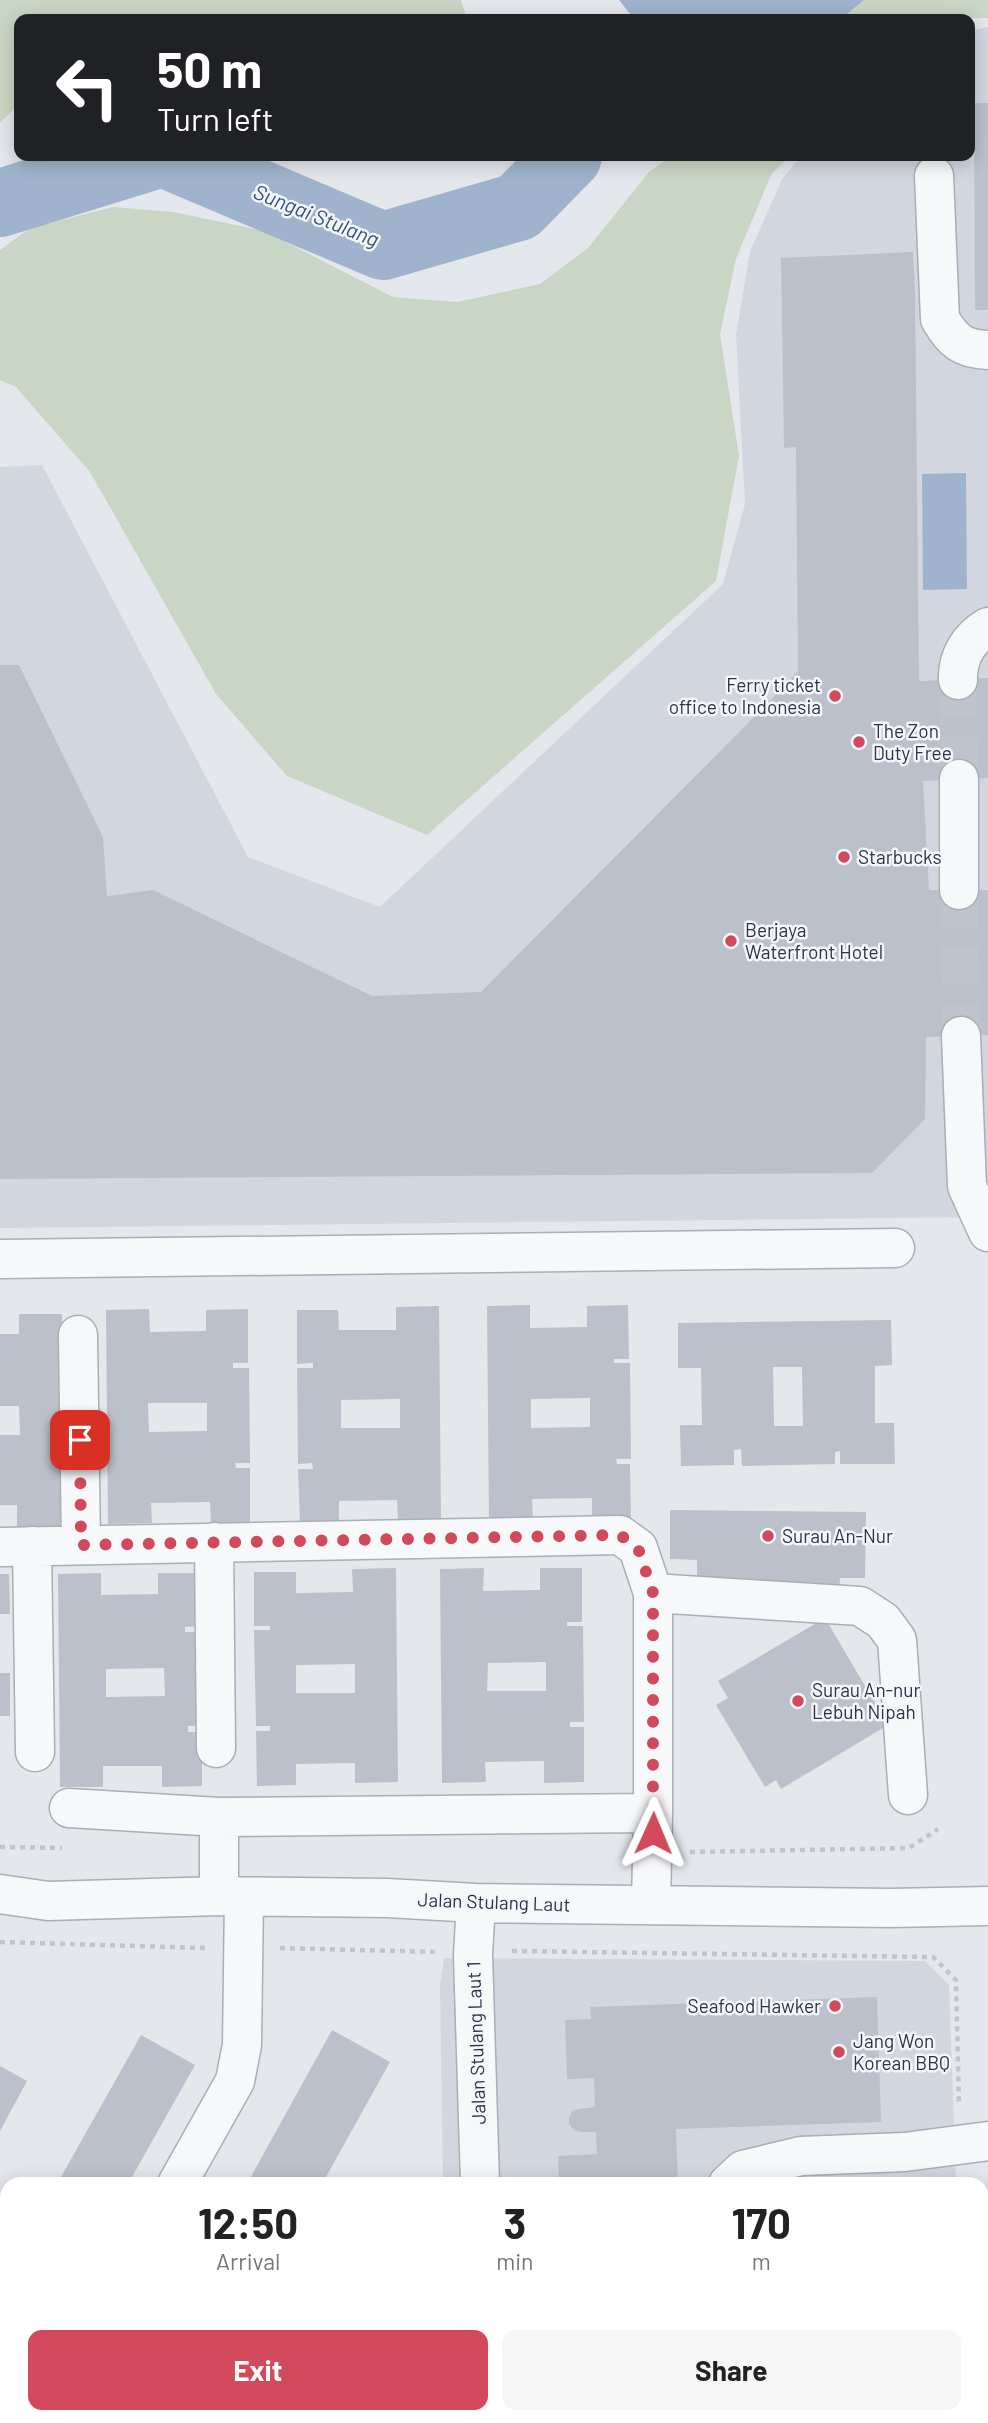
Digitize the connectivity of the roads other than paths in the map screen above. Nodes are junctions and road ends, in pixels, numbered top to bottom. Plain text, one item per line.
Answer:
1 (934, 176) dead end
2 (988, 350) edge
3 (988, 627) edge
4 (958, 680) tunnel mouth
5 (959, 779) tunnel mouth
6 (959, 890) tunnel mouth
7 (961, 1036) tunnel mouth
8 (975, 1073) edge
9 (988, 1232) edge
10 (895, 1248) dead end
11 (0, 1259) edge
12 (78, 1335) dead end
13 (214, 1542) junction
14 (81, 1545) junction
15 (16, 1546) edge
16 (653, 1593) junction
17 (216, 1748) dead end
18 (35, 1752) dead end
19 (908, 1796) dead end
20 (69, 1808) dead end
21 (653, 1813) junction
22 (219, 1817) junction
23 (0, 1895) edge
24 (231, 1897) junction
25 (476, 1903) junction
26 (651, 1905) junction
27 (988, 1906) edge
28 (974, 2143) edge
29 (181, 2177) edge
30 (480, 2177) edge
31 (736, 2177) edge

1 - 2 street
3 - 4 street
5 - 6 street
7 - 8 street
8 - 9 street
10 - 11 street
12 - 14 street
13 - 14 street
13 - 16 street
13 - 17 street
14 - 15 street
15 - 18 street
16 - 19 street
16 - 21 street
20 - 22 street
21 - 22 street
21 - 26 street
22 - 24 street
23 - 24 street, Jalan Stulang Laut
24 - 25 street, Jalan Stulang Laut
24 - 29 street
25 - 26 street, Jalan Stulang Laut
25 - 30 street, Jalan Stulang Laut 1
26 - 27 street, Jalan Stulang Laut
28 - 31 street

